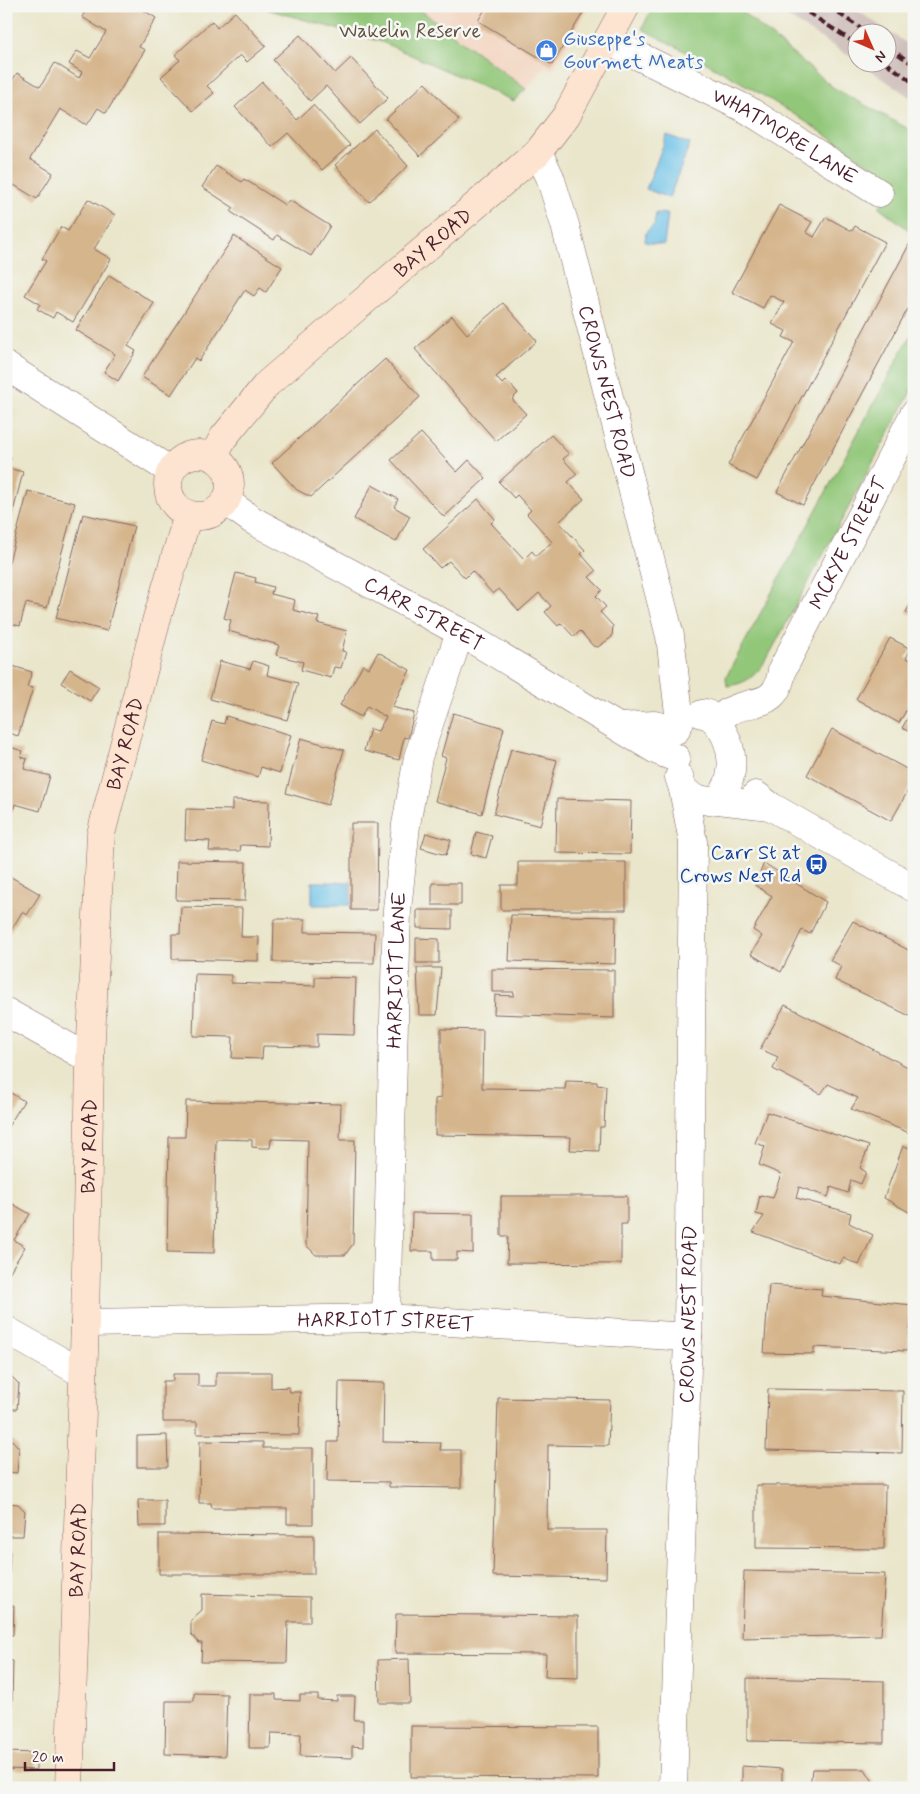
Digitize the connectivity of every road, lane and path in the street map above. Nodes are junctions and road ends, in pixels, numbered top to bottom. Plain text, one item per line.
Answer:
1 (626, 6) edge
2 (608, 41) junction
3 (538, 152) junction
4 (879, 193) dead end
5 (6, 366) edge
6 (914, 414) edge
7 (213, 457) junction
8 (171, 471) junction
9 (226, 501) junction
10 (188, 515) junction
11 (460, 632) junction
12 (696, 720) junction
13 (621, 727) junction
14 (676, 758) junction
15 (731, 775) junction
16 (683, 789) junction
17 (713, 801) junction
18 (770, 806) junction
19 (693, 842) junction
20 (914, 888) edge
21 (6, 1012) edge
22 (90, 1059) junction
23 (386, 1318) junction
24 (85, 1323) junction
25 (6, 1330) edge
26 (688, 1337) junction
27 (82, 1373) junction
28 (69, 1788) edge
29 (673, 1788) edge

1 - 2 street, BAY ROAD
2 - 3 street, BAY ROAD
2 - 4 street, WHATMORE LANE
3 - 7 street, BAY ROAD
3 - 12 street, CROWS NEST ROAD
5 - 8 street
6 - 12 street, MCKYE STREET
7 - 8 street
7 - 9 street
8 - 10 street
9 - 10 street
9 - 11 street, CARR STREET
10 - 22 street, BAY ROAD
11 - 13 street, CARR STREET
11 - 23 street, HARRIOTT LANE
12 - 13 street
12 - 14 street
12 - 15 street
13 - 14 street, CARR STREET
14 - 16 street
15 - 17 street
15 - 18 street
16 - 17 street
16 - 19 street, CROWS NEST ROAD
17 - 18 street
17 - 19 street, CROWS NEST ROAD
18 - 20 street
19 - 26 street, CROWS NEST ROAD
21 - 22 street
22 - 24 street, BAY ROAD
23 - 24 street, HARRIOTT STREET
23 - 26 street, HARRIOTT STREET
24 - 27 street, BAY ROAD
25 - 27 street
26 - 29 street, CROWS NEST ROAD
27 - 28 street, BAY ROAD

